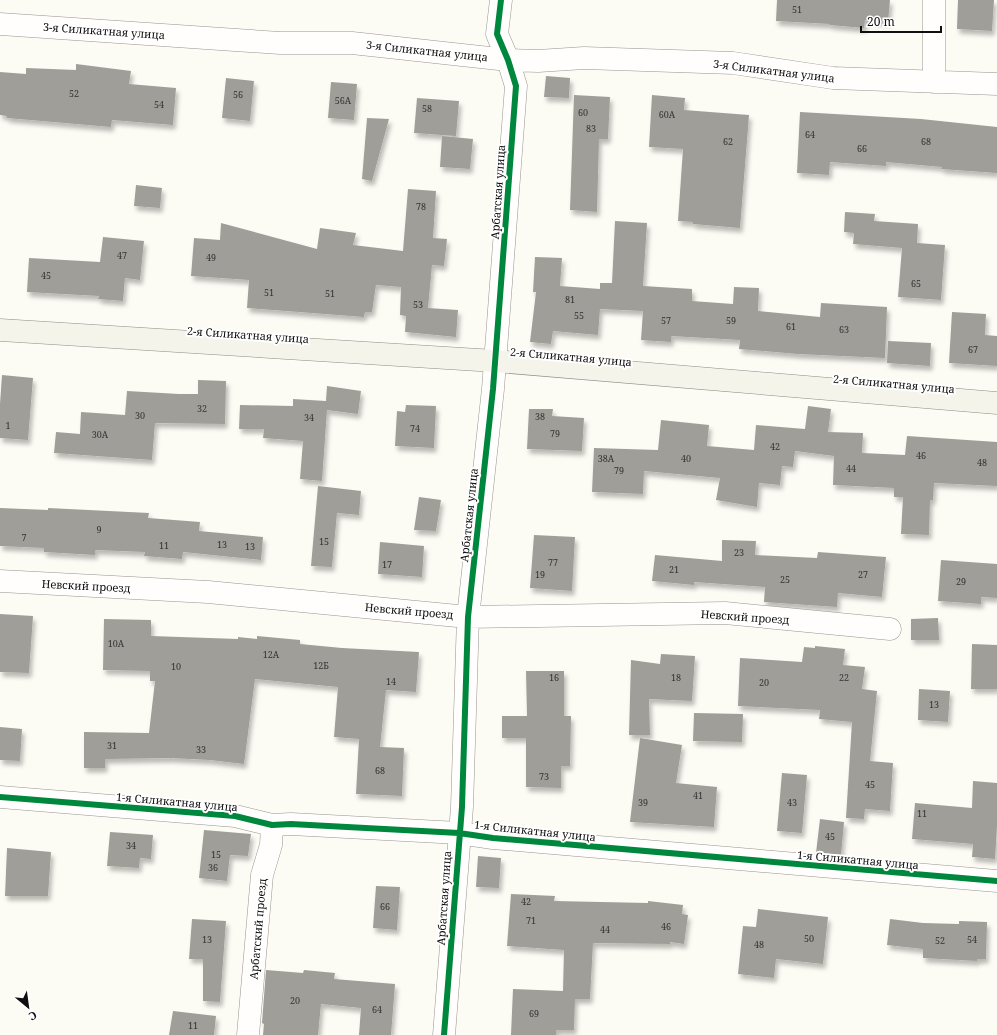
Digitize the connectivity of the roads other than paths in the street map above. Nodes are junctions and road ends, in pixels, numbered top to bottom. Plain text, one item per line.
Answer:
1 (501, 0) edge
2 (934, 0) edge
3 (0, 24) edge
4 (508, 60) junction
5 (934, 82) junction
6 (997, 84) edge
7 (0, 330) edge
8 (495, 361) junction
9 (997, 403) edge
10 (0, 581) edge
11 (468, 616) junction
12 (890, 629) dead end
13 (0, 797) edge
14 (272, 825) junction
15 (459, 833) junction
16 (997, 881) edge
17 (248, 1035) edge
18 (444, 1035) edge

1 - 4 street, Арбатская улица
2 - 5 street
3 - 4 street, 3-я Силикатная улица
4 - 5 street, 3-я Силикатная улица
4 - 8 street, Арбатская улица
5 - 6 street, 3-я Силикатная улица
7 - 8 street, 2-я Силикатная улица
8 - 9 street, 2-я Силикатная улица
8 - 11 street, Арбатская улица
10 - 11 street, Невский проезд
11 - 12 street, Невский проезд
11 - 15 street, Арбатская улица
13 - 14 street, 1-я Силикатная улица
14 - 15 street, 1-я Силикатная улица
14 - 17 street, Арбатский проезд
15 - 16 street, 1-я Силикатная улица
15 - 18 street, Арбатская улица

